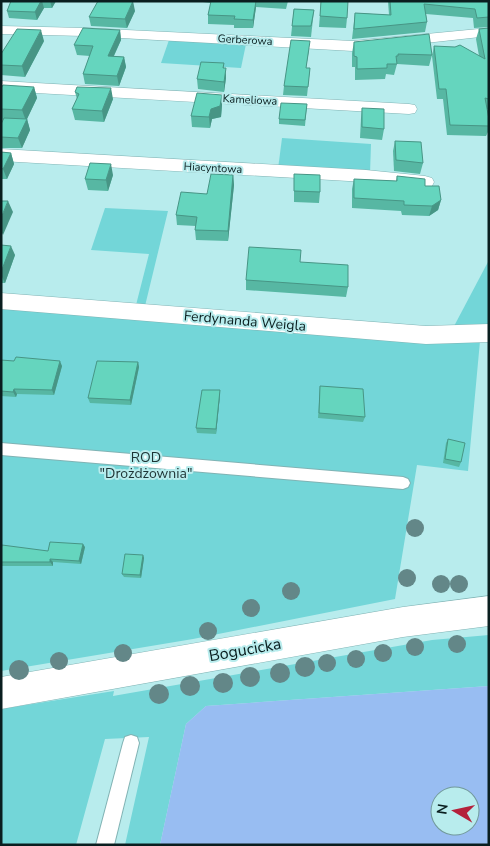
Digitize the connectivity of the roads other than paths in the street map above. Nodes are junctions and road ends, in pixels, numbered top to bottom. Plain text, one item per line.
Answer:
1 (1, 30) edge
2 (489, 32) edge
3 (1, 86) edge
4 (409, 109) dead end
5 (1, 155) edge
6 (426, 182) edge
7 (1, 301) edge
8 (489, 333) edge
9 (1, 449) edge
10 (403, 483) dead end
11 (489, 611) edge
12 (1, 693) edge
13 (131, 743) dead end
14 (105, 845) edge

1 - 2 street, Gerberowa
3 - 4 street, Kameliowa
5 - 6 street, Hiacyntowa
7 - 8 street, Ferdynanda Weigla
9 - 10 lane
11 - 12 street, Bogucicka
13 - 14 lane

